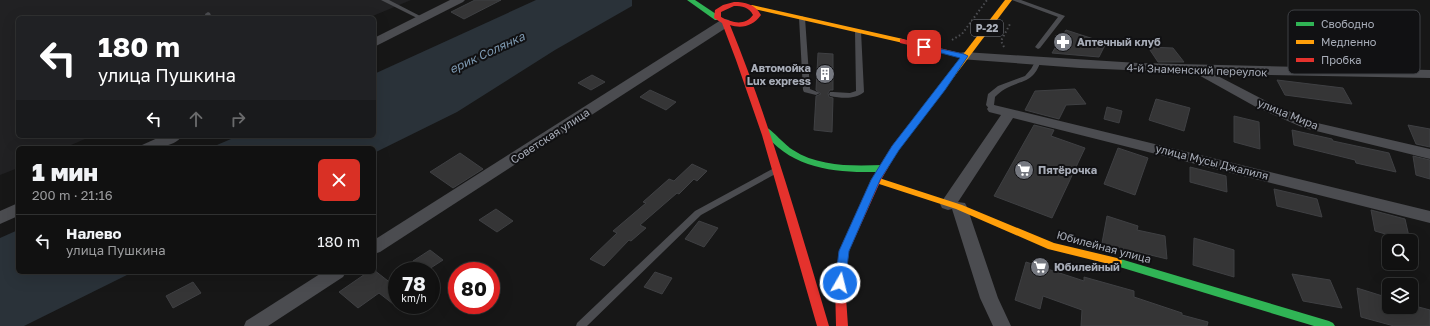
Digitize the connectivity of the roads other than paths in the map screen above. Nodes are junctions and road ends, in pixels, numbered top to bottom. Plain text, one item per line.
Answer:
1 (384, 0) edge
2 (459, 0) edge
3 (690, 0) edge
4 (715, 0) edge
5 (1009, 0) edge
6 (1015, 0) edge
7 (746, 4) edge
8 (421, 18) junction
9 (802, 18) junction
10 (722, 20) junction
11 (858, 31) junction
12 (376, 42) edge
13 (1038, 48) dead end
14 (964, 56) junction
15 (1037, 63) junction
16 (1199, 71) junction
17 (1288, 72) edge
18 (1420, 74) edge
19 (1430, 74) edge
20 (816, 93) dead end
21 (833, 94) dead end
22 (1002, 111) junction
23 (759, 116) junction
24 (170, 138) edge
25 (152, 146) edge
26 (1430, 154) edge
27 (883, 168) junction
28 (777, 169) junction
29 (876, 180) junction
30 (954, 206) junction
31 (16, 210) edge
32 (1430, 217) edge
33 (0, 218) edge
34 (376, 247) edge
35 (334, 274) edge
36 (253, 326) edge
37 (581, 326) edge
38 (823, 326) edge
39 (842, 326) edge
40 (1002, 326) edge
41 (1329, 326) edge

1 - 8 lane
2 - 8 street
3 - 10 main road
4 - 7 main road
5 - 14 main road, Р-22
6 - 13 lane
7 - 9 main road
7 - 10 main road
7 - 10 main road
8 - 12 street
9 - 11 main road
9 - 20 lane
10 - 23 main road
10 - 34 street, Советская улица
11 - 14 main road
11 - 21 lane
14 - 15 street, 4-й Знаменский переулок
14 - 27 main road, Р-22
15 - 16 street, 4-й Знаменский переулок
15 - 22 lane
16 - 17 street, 4-й Знаменский переулок
16 - 26 street, улица Мира
18 - 19 street, 4-й Знаменский переулок
22 - 30 street
22 - 32 street, улица Мусы Джалиля
23 - 27 main road
23 - 28 main road
24 - 25 street
27 - 29 main road, Р-22
28 - 37 lane
28 - 38 main road
29 - 30 main road, Юбилейная улица
29 - 39 main road, Р-22
30 - 40 street
30 - 41 main road, Юбилейная улица
31 - 33 street
35 - 36 street

